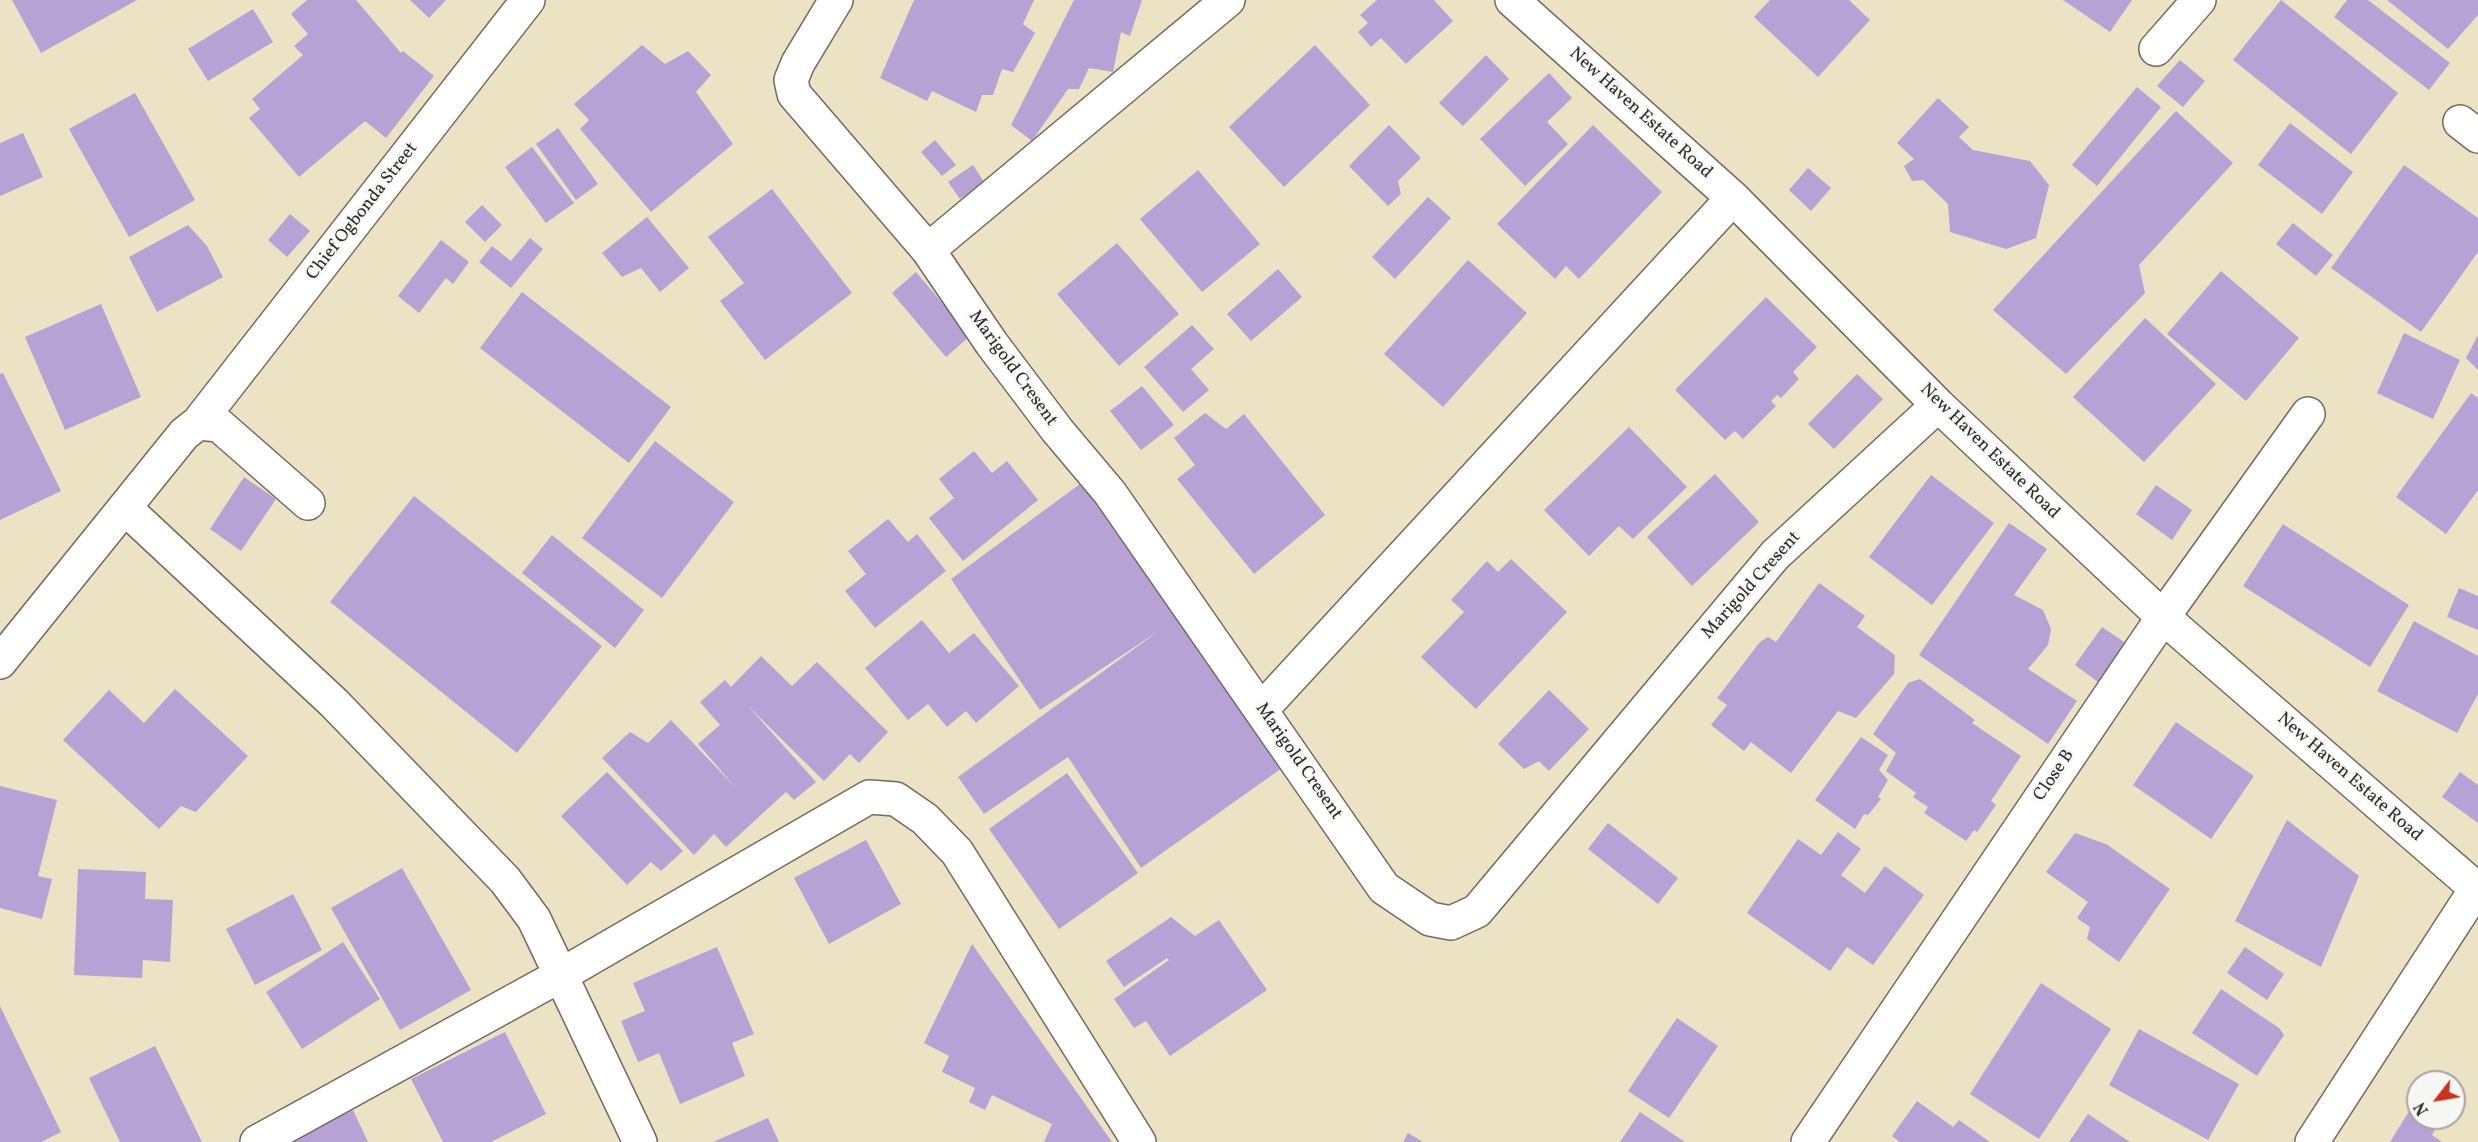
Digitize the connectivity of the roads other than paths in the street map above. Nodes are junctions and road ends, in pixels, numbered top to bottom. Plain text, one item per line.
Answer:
1 (528, 0) edge
2 (836, 0) edge
3 (1228, 0) edge
4 (1512, 0) edge
5 (2199, 0) edge
6 (2156, 49) dead end
7 (1733, 198) junction
8 (928, 250) junction
9 (1938, 405) junction
10 (2308, 414) dead end
11 (198, 423) junction
12 (308, 503) dead end
13 (126, 508) junction
14 (2163, 617) junction
15 (0, 662) edge
16 (1262, 710) junction
17 (2477, 890) edge
18 (561, 975) junction
19 (257, 1142) edge
20 (640, 1142) edge
21 (1139, 1142) edge
22 (1808, 1142) edge
23 (2312, 1142) edge

1 - 11 street, Chief Ogbonda Street
2 - 8 street, Marigold Cresent
3 - 8 street
4 - 7 street, New Haven Estate Road
5 - 6 street
7 - 9 street, New Haven Estate Road
7 - 16 street
8 - 16 street, Marigold Cresent
9 - 14 street, New Haven Estate Road
9 - 16 street, Marigold Cresent
10 - 14 street, Close B
11 - 12 street
11 - 13 street, Chief Ogbonda Street
13 - 15 street, Chief Ogbonda Street
13 - 18 street
14 - 17 street, New Haven Estate Road
14 - 22 street, Close B
17 - 23 street
18 - 19 street
18 - 20 street
18 - 21 street

